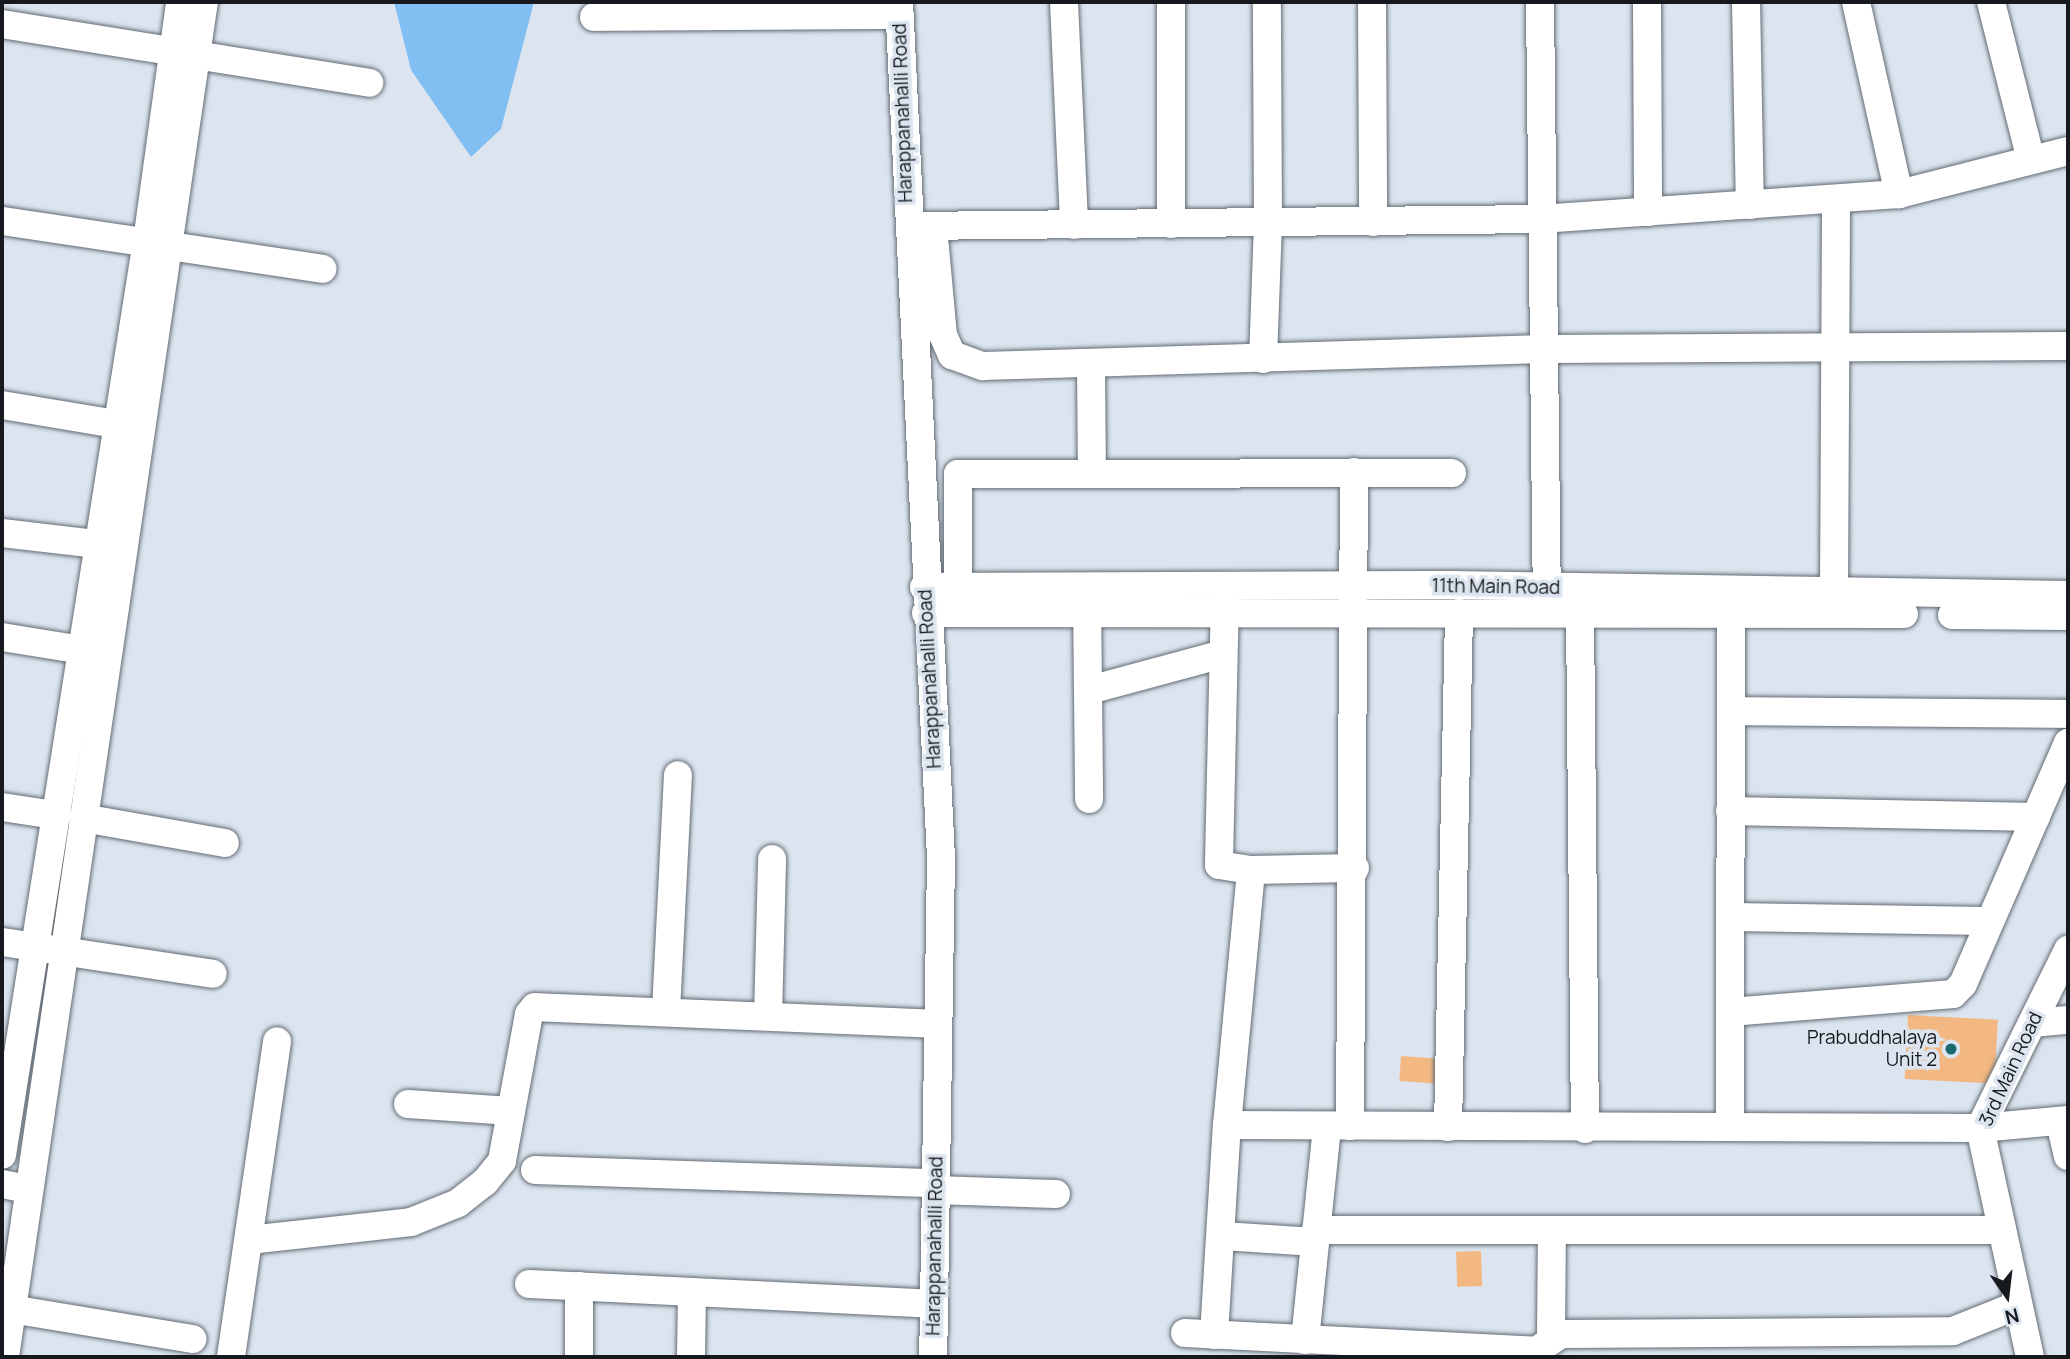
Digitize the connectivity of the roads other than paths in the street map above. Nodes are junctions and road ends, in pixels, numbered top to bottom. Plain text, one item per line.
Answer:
1 (180, 2) edge
2 (204, 2) edge
3 (1064, 2) edge
4 (1171, 2) edge
5 (1267, 2) edge
6 (1372, 2) edge
7 (1540, 2) edge
8 (1647, 2) edge
9 (1746, 2) edge
10 (1857, 2) edge
11 (1991, 2) edge
12 (798, 8) edge
13 (899, 8) edge
14 (594, 17) dead end
15 (2, 24) edge
16 (186, 53) junction
17 (369, 83) dead end
18 (2068, 150) edge
19 (2031, 160) junction
20 (1899, 194) junction
21 (1836, 199) junction
22 (1750, 205) junction
23 (1648, 212) junction
24 (1540, 219) junction
25 (2, 221) edge
26 (1373, 222) junction
27 (1268, 223) junction
28 (1171, 224) junction
29 (1073, 225) junction
30 (920, 226) junction
31 (157, 243) junction
32 (322, 269) dead end
33 (2068, 346) edge
34 (1834, 348) junction
35 (1544, 349) junction
36 (1263, 359) junction
37 (1091, 365) junction
38 (2, 405) edge
39 (129, 426) junction
40 (1091, 472) junction
41 (1354, 472) junction
42 (1452, 473) dead end
43 (2, 533) edge
44 (97, 544) junction
45 (958, 587) junction
46 (1834, 593) junction
47 (2068, 595) edge
48 (925, 600) junction
49 (1087, 600) junction
50 (1225, 600) junction
51 (1355, 600) junction
52 (1547, 600) junction
53 (1731, 602) junction
54 (1580, 612) junction
55 (1459, 613) junction
56 (2068, 616) edge
57 (2, 637) edge
58 (95, 652) junction
59 (1223, 654) junction
60 (1089, 690) junction
61 (1731, 710) junction
62 (2068, 714) edge
63 (2068, 743) edge
64 (678, 775) dead end
65 (1089, 799) dead end
66 (2, 807) edge
67 (1731, 811) junction
68 (55, 815) junction
69 (2036, 817) junction
70 (83, 818) junction
71 (225, 843) dead end
72 (772, 859) dead end
73 (1355, 868) junction
74 (1251, 870) junction
75 (1730, 917) junction
76 (1988, 921) junction
77 (2, 942) edge
78 (34, 948) junction
79 (2068, 950) edge
80 (63, 952) junction
81 (213, 974) dead end
82 (666, 1011) junction
83 (1730, 1012) junction
84 (768, 1016) junction
85 (2068, 1020) edge
86 (2032, 1023) junction
87 (938, 1024) junction
88 (277, 1041) dead end
89 (8, 1079) edge
90 (408, 1104) dead end
91 (511, 1111) junction
92 (2064, 1121) edge
93 (1227, 1125) junction
94 (1339, 1126) junction
95 (1448, 1127) junction
96 (1730, 1127) junction
97 (1980, 1128) junction
98 (1585, 1129) junction
99 (2, 1155) edge
100 (2068, 1156) edge
101 (535, 1170) dead end
102 (15, 1186) edge
103 (935, 1187) junction
104 (1056, 1194) dead end
105 (2002, 1230) junction
106 (1552, 1231) junction
107 (1223, 1236) junction
108 (1316, 1236) junction
109 (249, 1240) junction
110 (529, 1284) dead end
111 (579, 1286) junction
112 (692, 1292) junction
113 (933, 1304) junction
114 (2018, 1305) junction
115 (11, 1309) junction
116 (1185, 1333) dead end
117 (1214, 1335) junction
118 (1551, 1337) junction
119 (193, 1339) dead end
120 (1305, 1340) junction
121 (5, 1357) edge
122 (231, 1357) edge
123 (579, 1357) edge
124 (691, 1357) edge
125 (933, 1357) edge
126 (2030, 1357) edge

1 - 16 street
2 - 16 street
3 - 29 street
4 - 28 street
5 - 27 street
6 - 26 street
7 - 24 street
8 - 23 street
9 - 22 street
10 - 20 street
11 - 19 street
12 - 13 street
12 - 14 street
13 - 30 street, Harappanahalli Road
15 - 16 street
16 - 17 street
16 - 31 street
18 - 19 street
19 - 20 street
20 - 21 street
21 - 22 street
21 - 34 street
22 - 23 street
23 - 24 street
24 - 26 street
24 - 35 street
25 - 31 street
26 - 27 street
27 - 28 street
27 - 36 street
28 - 29 street
29 - 30 street
30 - 37 street
30 - 48 street, Harappanahalli Road
31 - 32 street
31 - 39 street
33 - 34 street
34 - 35 street
34 - 46 street
35 - 36 street
35 - 52 street
36 - 37 street
37 - 40 street
38 - 39 street
39 - 44 street
39 - 58 street
40 - 41 street
40 - 45 street
41 - 42 street
41 - 51 street
43 - 44 street
44 - 58 street
45 - 48 street, 11th Main Road
45 - 49 street, 11th Main Road
46 - 47 street, 11th Main Road
46 - 53 street, 11th Main Road
48 - 49 street, 11th Main Road
48 - 87 street, Harappanahalli Road
49 - 50 street, 11th Main Road
49 - 60 street
50 - 51 street, 11th Main Road
50 - 59 street
51 - 52 street, 11th Main Road
51 - 55 street, 11th Main Road
51 - 73 street
52 - 53 street, 11th Main Road
52 - 54 street, 11th Main Road
52 - 55 street, 11th Main Road
53 - 54 street, 11th Main Road
53 - 56 street, 11th Main Road
53 - 61 street
54 - 98 street
55 - 95 street
57 - 58 street
58 - 68 street
58 - 70 street
59 - 60 street
59 - 74 street
60 - 65 street
61 - 62 street
61 - 67 street
63 - 69 street
64 - 82 street
66 - 68 street
67 - 69 street
67 - 75 street
68 - 78 street
69 - 76 street
70 - 71 street
70 - 80 street
72 - 84 street
73 - 74 street
73 - 94 street
74 - 93 street
75 - 76 street
75 - 83 street
76 - 83 street
77 - 78 street
78 - 80 street
78 - 89 street
79 - 86 street, 3rd Main Road
80 - 81 street
80 - 102 street
82 - 84 street
82 - 91 street
83 - 96 street
84 - 87 street
85 - 86 street
86 - 97 street, 3rd Main Road
87 - 103 street, Harappanahalli Road
88 - 109 street
89 - 99 street
90 - 91 street
91 - 109 street
92 - 97 street
92 - 100 street
93 - 94 street
93 - 107 street
94 - 95 street
94 - 108 street
95 - 98 street
96 - 97 street
96 - 98 street
97 - 105 street, 3rd Main Road
101 - 103 street
102 - 115 street
103 - 104 street
103 - 113 street, Harappanahalli Road
105 - 106 street
105 - 114 street, 3rd Main Road
106 - 108 street
106 - 118 street
107 - 108 street
107 - 117 street
108 - 120 street
109 - 122 street
110 - 111 street
111 - 112 street
111 - 123 street
112 - 113 street
112 - 124 street
113 - 125 street, Harappanahalli Road
114 - 118 street
114 - 126 street, 3rd Main Road
115 - 119 street
115 - 121 street
116 - 117 street
117 - 120 street
118 - 120 street

